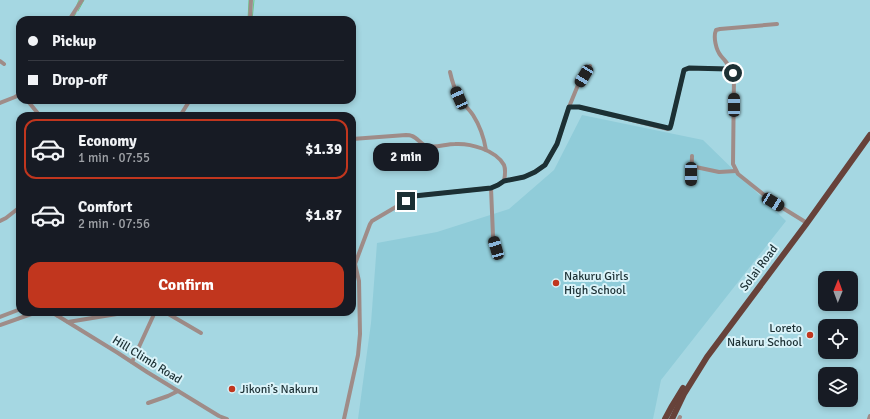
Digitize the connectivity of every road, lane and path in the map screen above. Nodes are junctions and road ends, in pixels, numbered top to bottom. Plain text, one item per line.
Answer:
1 (82, 0) edge
2 (251, 0) edge
3 (72, 16) edge
4 (250, 16) edge
5 (777, 24) dead end
6 (590, 66) dead end
7 (729, 69) junction
8 (450, 72) dead end
9 (16, 96) edge
10 (0, 103) edge
11 (30, 104) edge
12 (569, 107) junction
13 (37, 112) edge
14 (870, 135) edge
15 (356, 139) edge
16 (486, 150) junction
17 (692, 156) dead end
18 (692, 166) junction
19 (736, 171) junction
20 (504, 181) junction
21 (691, 182) dead end
22 (492, 188) junction
23 (16, 210) edge
24 (0, 221) edge
25 (807, 223) junction
26 (496, 248) dead end
27 (356, 257) edge
28 (356, 270) edge
29 (16, 311) edge
30 (0, 316) edge
31 (25, 316) edge
32 (61, 316) edge
33 (104, 316) edge
34 (153, 316) edge
35 (172, 316) edge
36 (67, 322) junction
37 (0, 325) edge
38 (200, 333) dead end
39 (132, 362) junction
40 (701, 365) junction
41 (178, 391) junction
42 (148, 403) dead end
43 (870, 416) edge
44 (227, 419) edge
45 (344, 419) edge
46 (665, 419) edge
47 (672, 419) edge
48 (869, 419) edge

1 - 3 street
2 - 4 street
5 - 7 street
6 - 12 street
7 - 12 street
7 - 19 street
8 - 16 street
9 - 10 street
11 - 13 street
12 - 20 street
14 - 25 highway, Solai Road
15 - 16 street
16 - 20 street
17 - 18 street
18 - 19 street
18 - 21 street
19 - 25 street
20 - 22 street
22 - 26 street
22 - 27 street
23 - 24 street
25 - 40 highway, Solai Road
28 - 45 street
29 - 30 street
31 - 37 street
32 - 36 street, Hill Climb Road
33 - 36 street
34 - 39 street
35 - 38 street
36 - 39 street, Hill Climb Road
39 - 41 street, Hill Climb Road
40 - 46 highway
40 - 47 highway, Solai Road
41 - 42 street
41 - 44 street, Hill Climb Road
43 - 48 street

